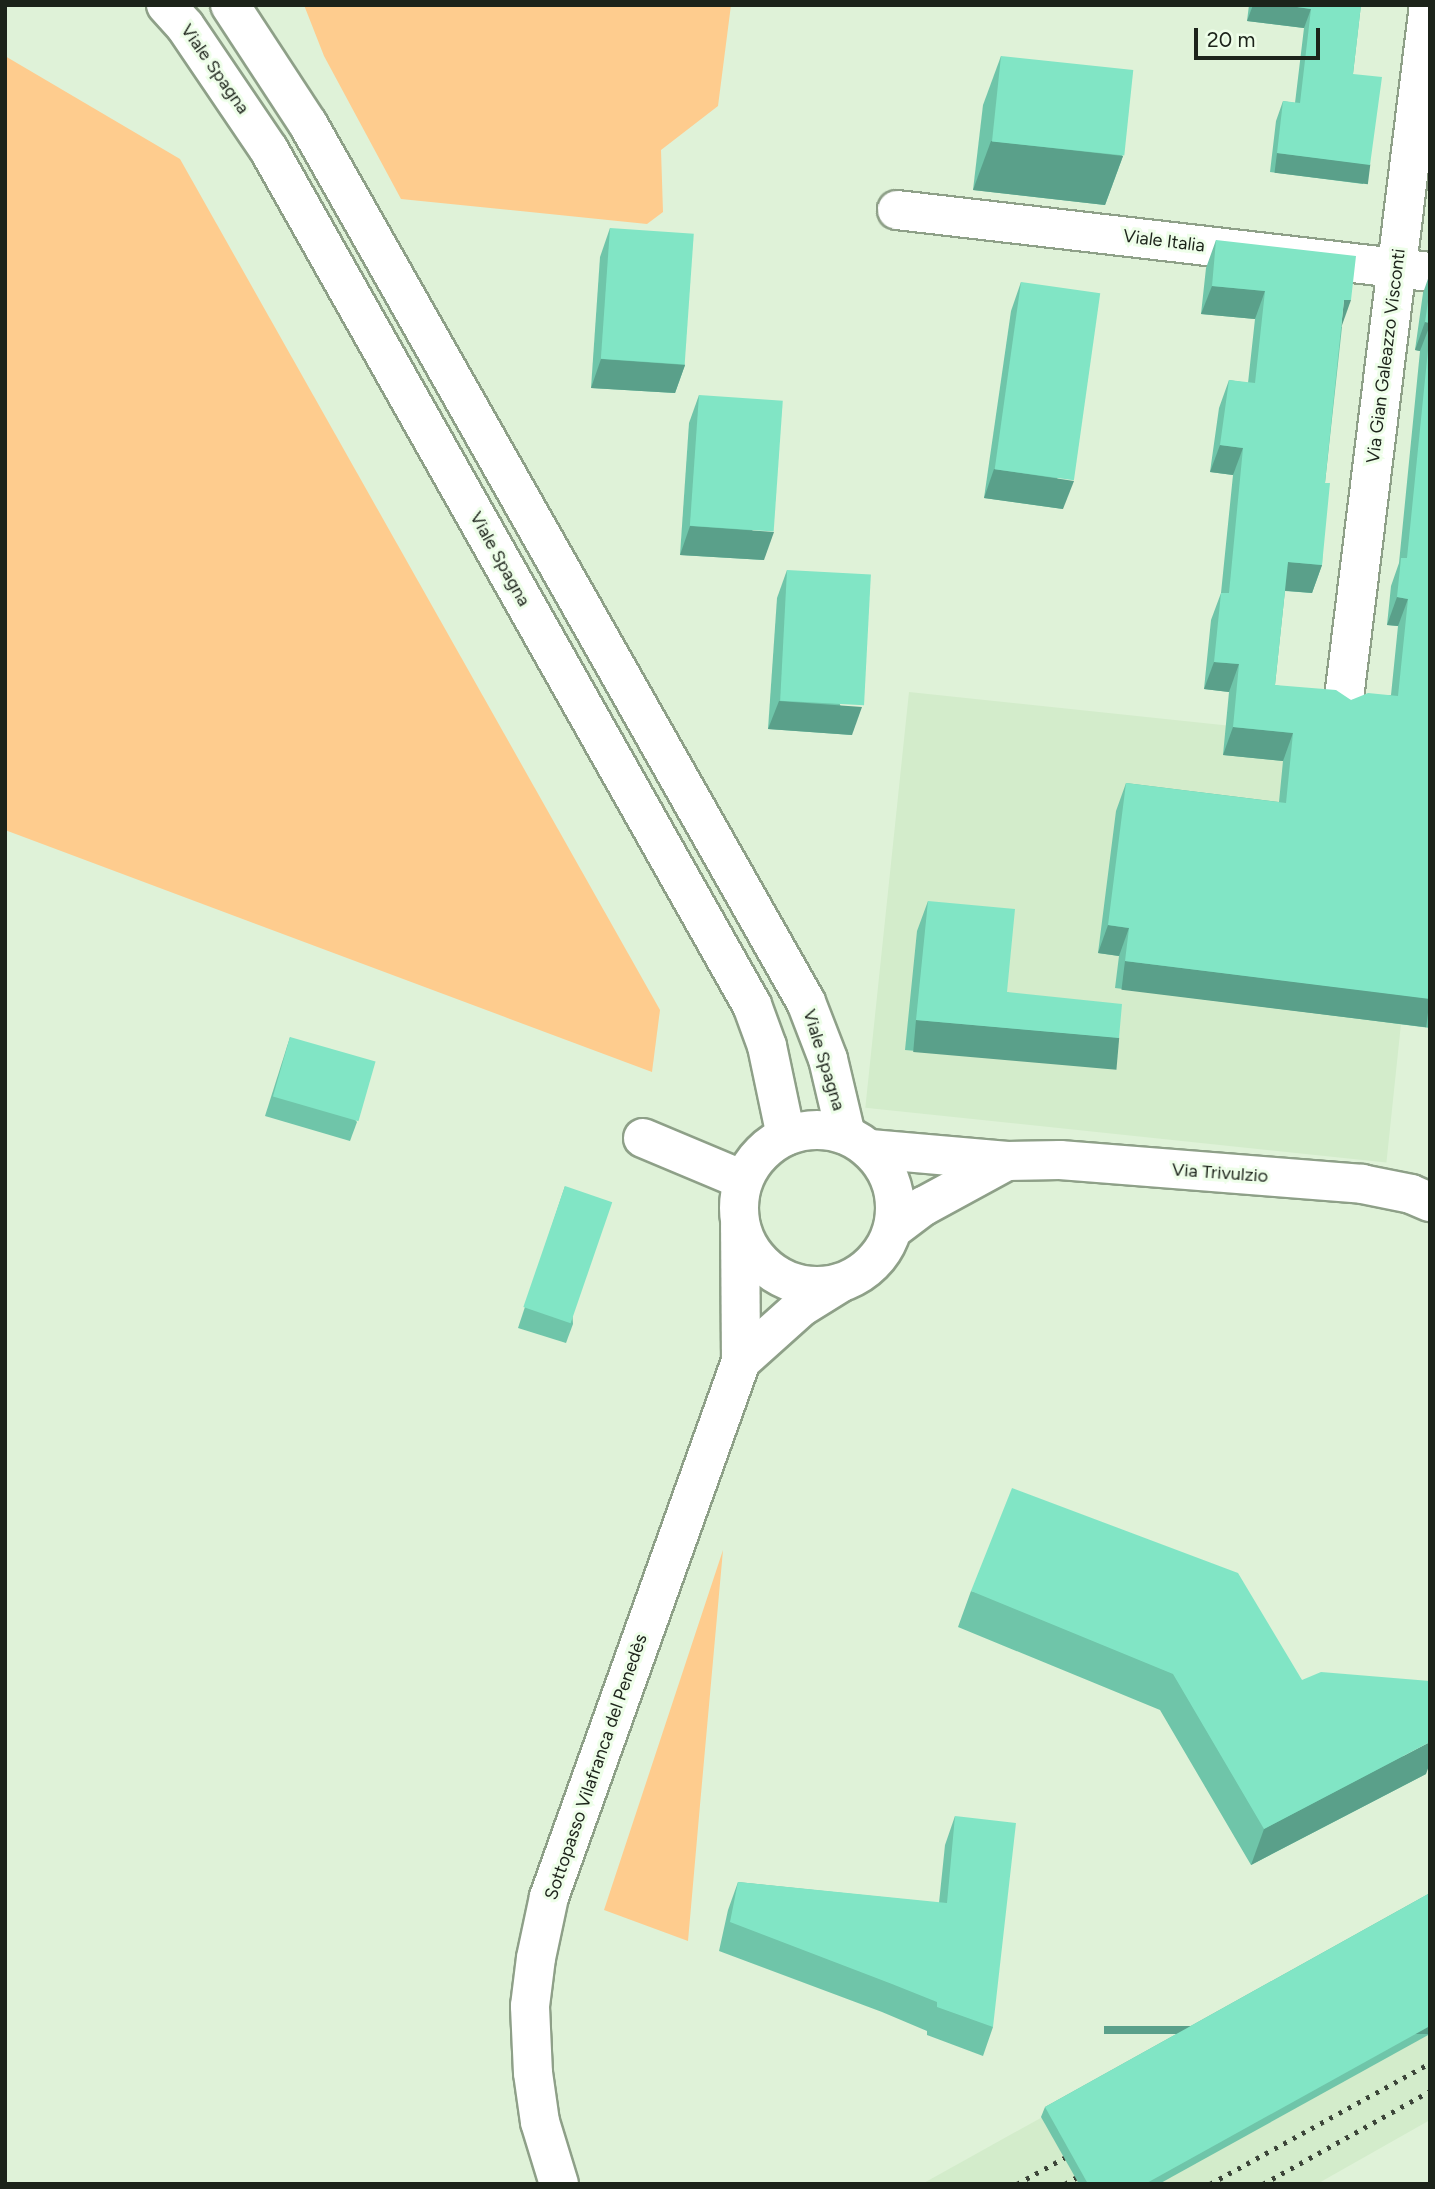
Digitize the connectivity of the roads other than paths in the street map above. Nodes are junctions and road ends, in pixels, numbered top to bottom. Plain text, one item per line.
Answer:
1 (166, 5) edge
2 (230, 5) edge
3 (1429, 5) edge
4 (897, 210) dead end
5 (1413, 270) edge
6 (1343, 706) edge
7 (786, 1136) junction
8 (643, 1138) dead end
9 (858, 1142) junction
10 (1007, 1161) junction
11 (743, 1180) junction
12 (1430, 1202) edge
13 (740, 1226) junction
14 (893, 1228) junction
15 (840, 1283) junction
16 (741, 1361) junction
17 (559, 2184) edge

1 - 7 street, Viale Spagna
2 - 9 street, Viale Spagna
3 - 5 street, Via Gian Galeazzo Visconti
4 - 5 street, Viale Italia
5 - 6 street, Via Gian Galeazzo Visconti
7 - 9 street
7 - 11 street
8 - 11 street
9 - 10 street, Via Trivulzio
9 - 14 street
10 - 12 street, Via Trivulzio
10 - 14 street, Via Trivulzio
11 - 13 street
13 - 15 street
13 - 16 street, Sottopasso Vilafranca del Penedès
14 - 15 street
15 - 16 street, Sottopasso Vilafranca del Penedès
16 - 17 street, Sottopasso Vilafranca del Penedès

